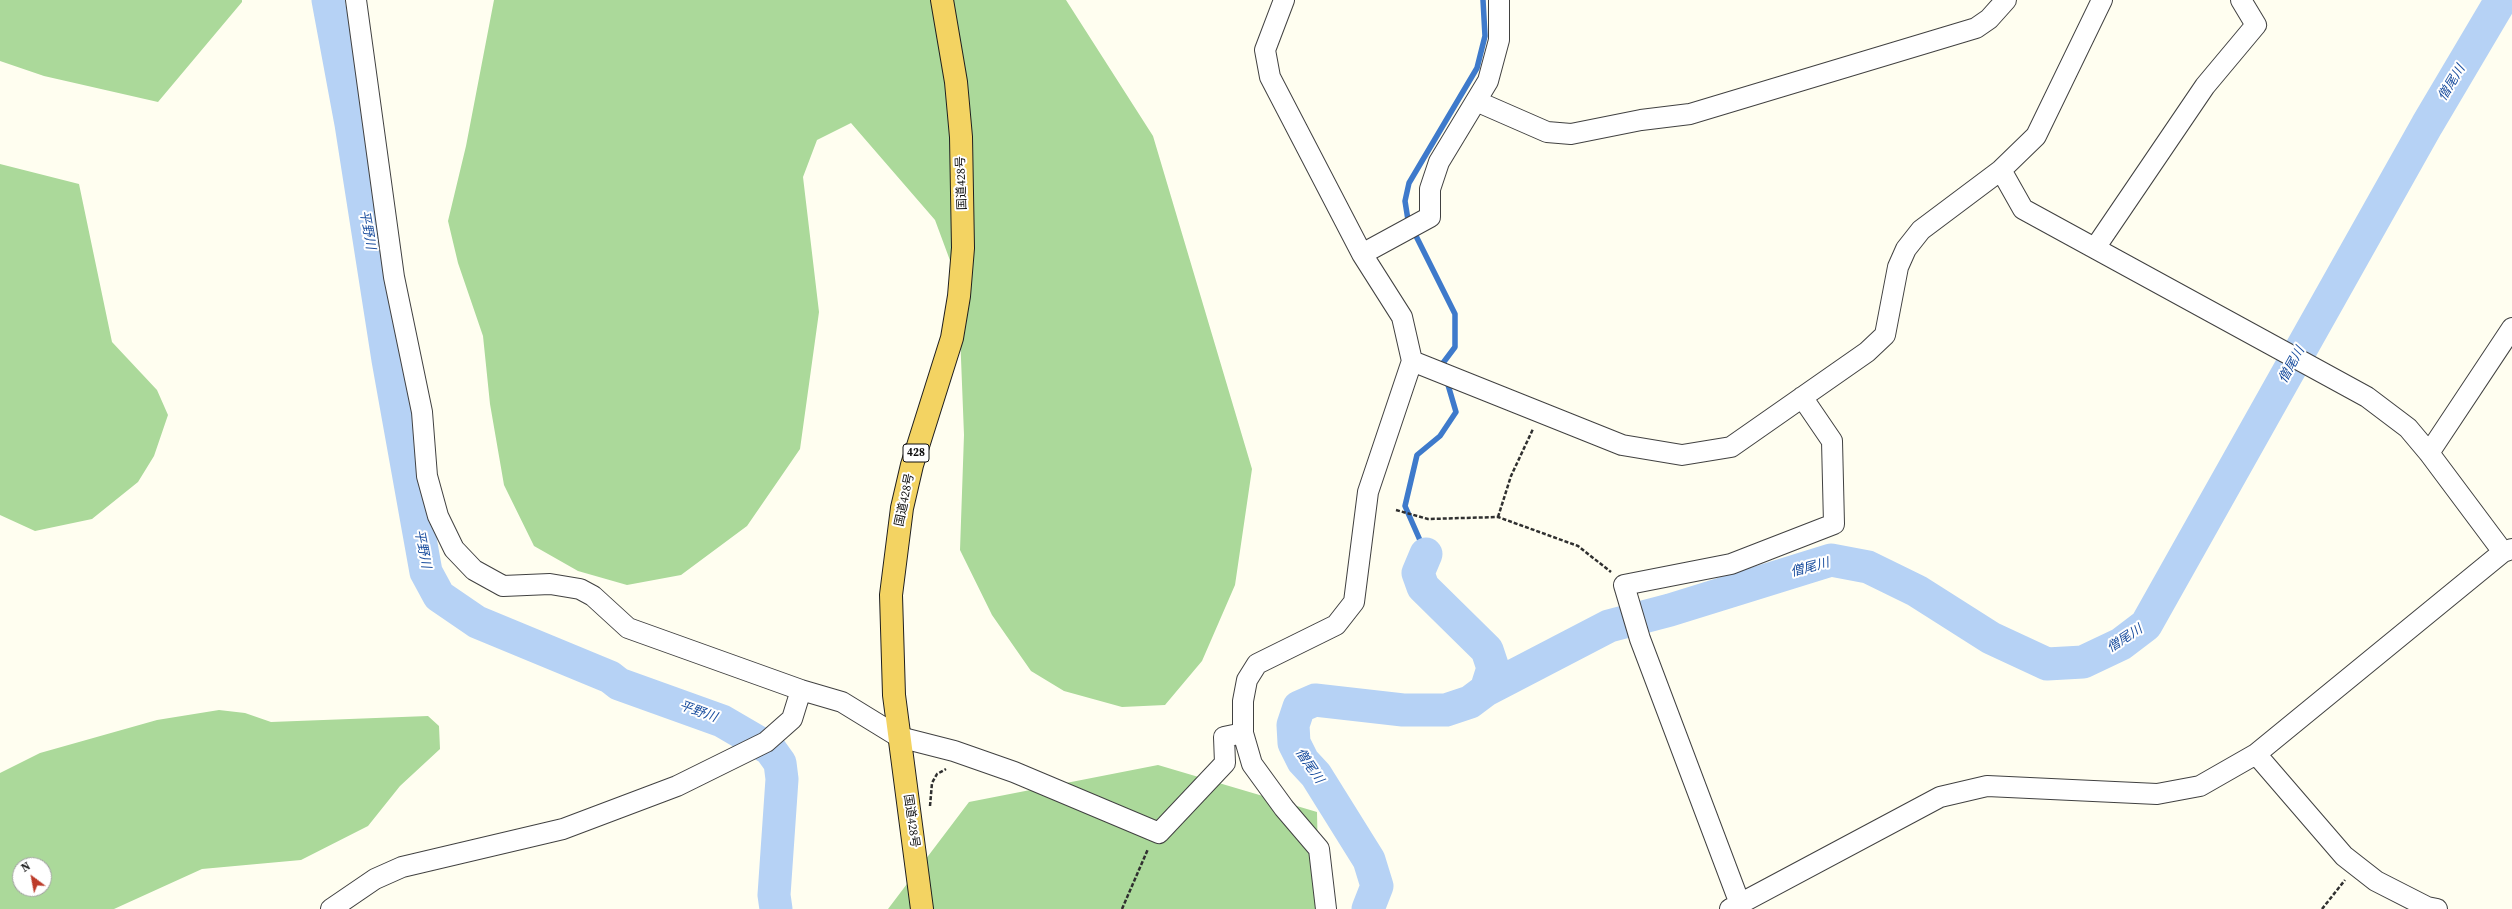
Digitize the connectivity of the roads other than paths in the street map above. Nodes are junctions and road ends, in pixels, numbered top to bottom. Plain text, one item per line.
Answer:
1 (356, 0) edge
2 (942, 0) edge
3 (1284, 0) edge
4 (1499, 0) edge
5 (2006, 0) edge
6 (2102, 0) edge
7 (2241, 0) edge
8 (1476, 101) junction
9 (2001, 170) junction
10 (2095, 248) junction
11 (1362, 254) junction
12 (2512, 328) edge
13 (1412, 361) junction
14 (1802, 397) junction
15 (2429, 453) junction
16 (2507, 550) edge
17 (801, 690) junction
18 (1243, 733) junction
19 (899, 737) junction
20 (2256, 754) junction
21 (1735, 906) edge
22 (332, 909) edge
23 (922, 909) edge
24 (1326, 909) edge
25 (2437, 909) edge

1 - 17 street
2 - 19 highway, 国道428号 / 428
3 - 11 street
4 - 8 street
5 - 8 street
6 - 9 street
7 - 10 street
8 - 11 street
9 - 10 street
9 - 14 street
10 - 15 street
11 - 13 street
12 - 15 street
13 - 14 street
13 - 18 street
14 - 21 street
15 - 16 street
16 - 20 street
17 - 19 street
17 - 22 street
18 - 19 street
18 - 24 street
19 - 23 highway, 国道428号 / 428
20 - 21 street
20 - 25 street

